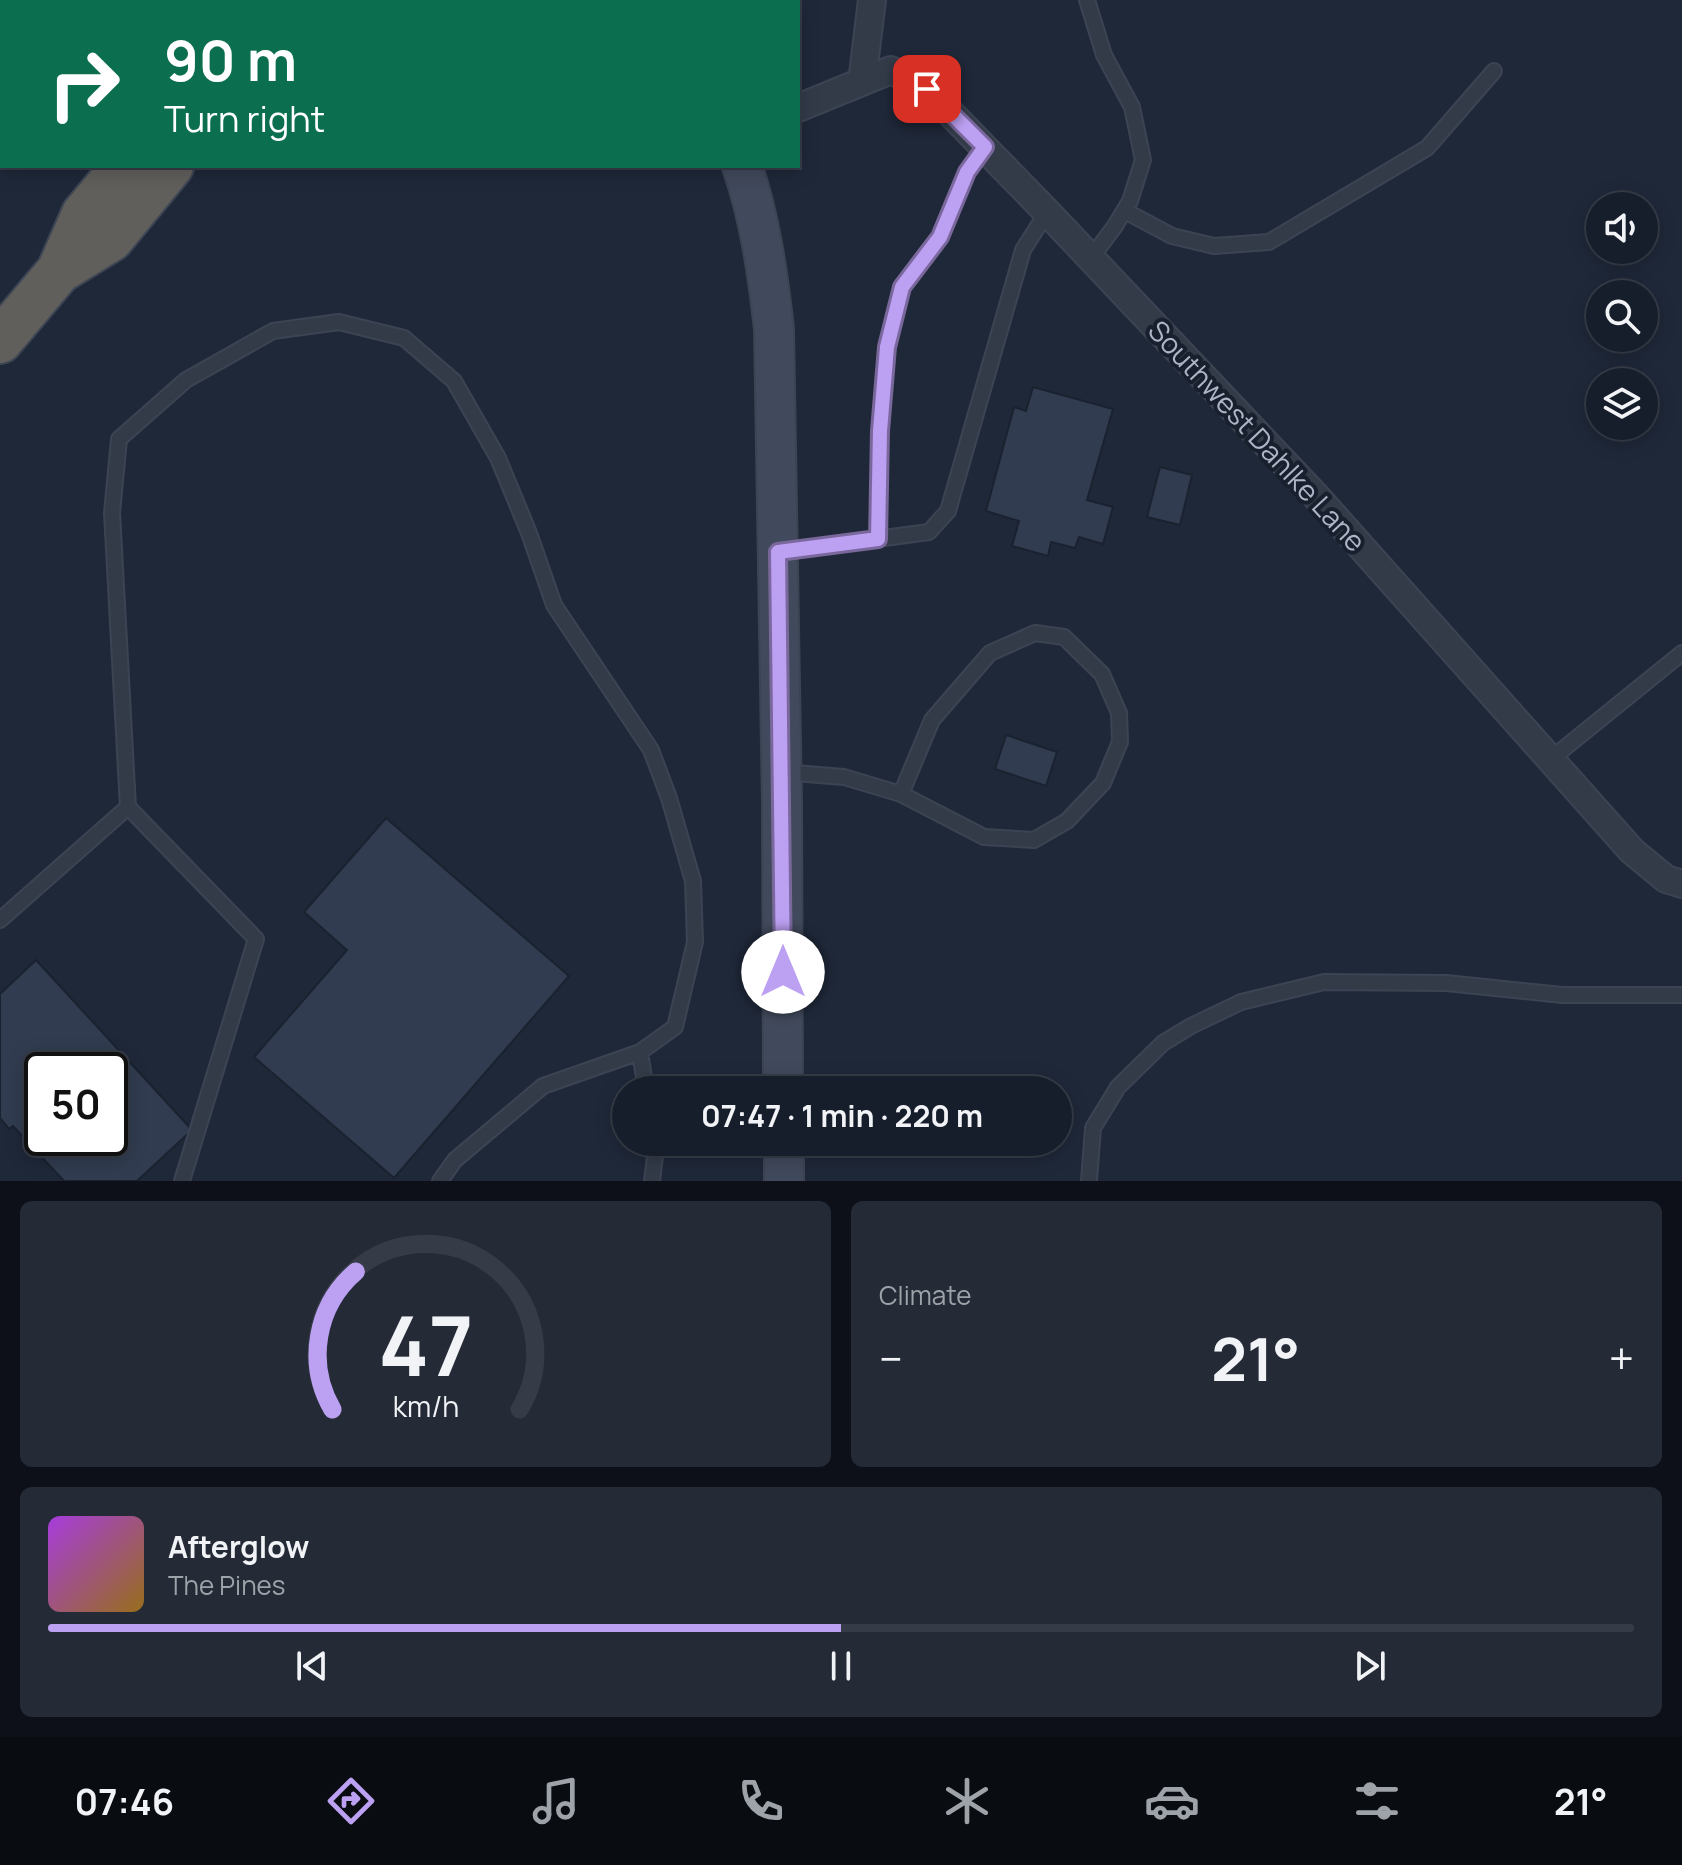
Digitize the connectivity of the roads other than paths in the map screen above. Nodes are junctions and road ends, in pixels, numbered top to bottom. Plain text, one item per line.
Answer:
1 (872, 0) edge
2 (1087, 0) edge
3 (1494, 71) dead end
4 (862, 82) junction
5 (800, 107) edge
6 (985, 147) junction
7 (122, 168) edge
8 (169, 168) edge
9 (743, 168) edge
10 (1125, 211) junction
11 (1047, 212) junction
12 (1091, 258) junction
13 (59, 271) junction
14 (0, 341) edge
15 (878, 539) junction
16 (778, 552) junction
17 (1682, 653) edge
18 (1551, 759) junction
19 (782, 772) junction
20 (901, 794) junction
21 (128, 807) junction
22 (1682, 884) edge
23 (0, 920) edge
24 (1682, 994) edge
25 (640, 1052) junction
26 (644, 1076) edge
27 (783, 1076) edge
28 (655, 1156) edge
29 (784, 1156) edge
30 (182, 1181) edge
31 (440, 1181) edge
32 (652, 1181) edge
33 (784, 1181) edge
34 (1089, 1181) edge

1 - 4 street
2 - 10 lane
3 - 10 lane
4 - 5 street, Southwest Dahlke Lane
4 - 6 street, Southwest Dahlke Lane
6 - 11 street, Southwest Dahlke Lane
6 - 15 lane
7 - 13 highway
8 - 13 highway
9 - 16 main road
10 - 12 lane
11 - 12 street, Southwest Dahlke Lane
11 - 15 lane
12 - 18 street, Southwest Dahlke Lane
13 - 14 highway
15 - 16 lane
16 - 19 main road
17 - 18 lane
18 - 22 street, Southwest Dahlke Lane
19 - 20 lane
19 - 27 main road
20 - 20 lane
21 - 23 lane
21 - 25 lane
21 - 30 lane
24 - 34 lane
25 - 26 lane
25 - 31 lane
28 - 32 lane
29 - 33 main road

